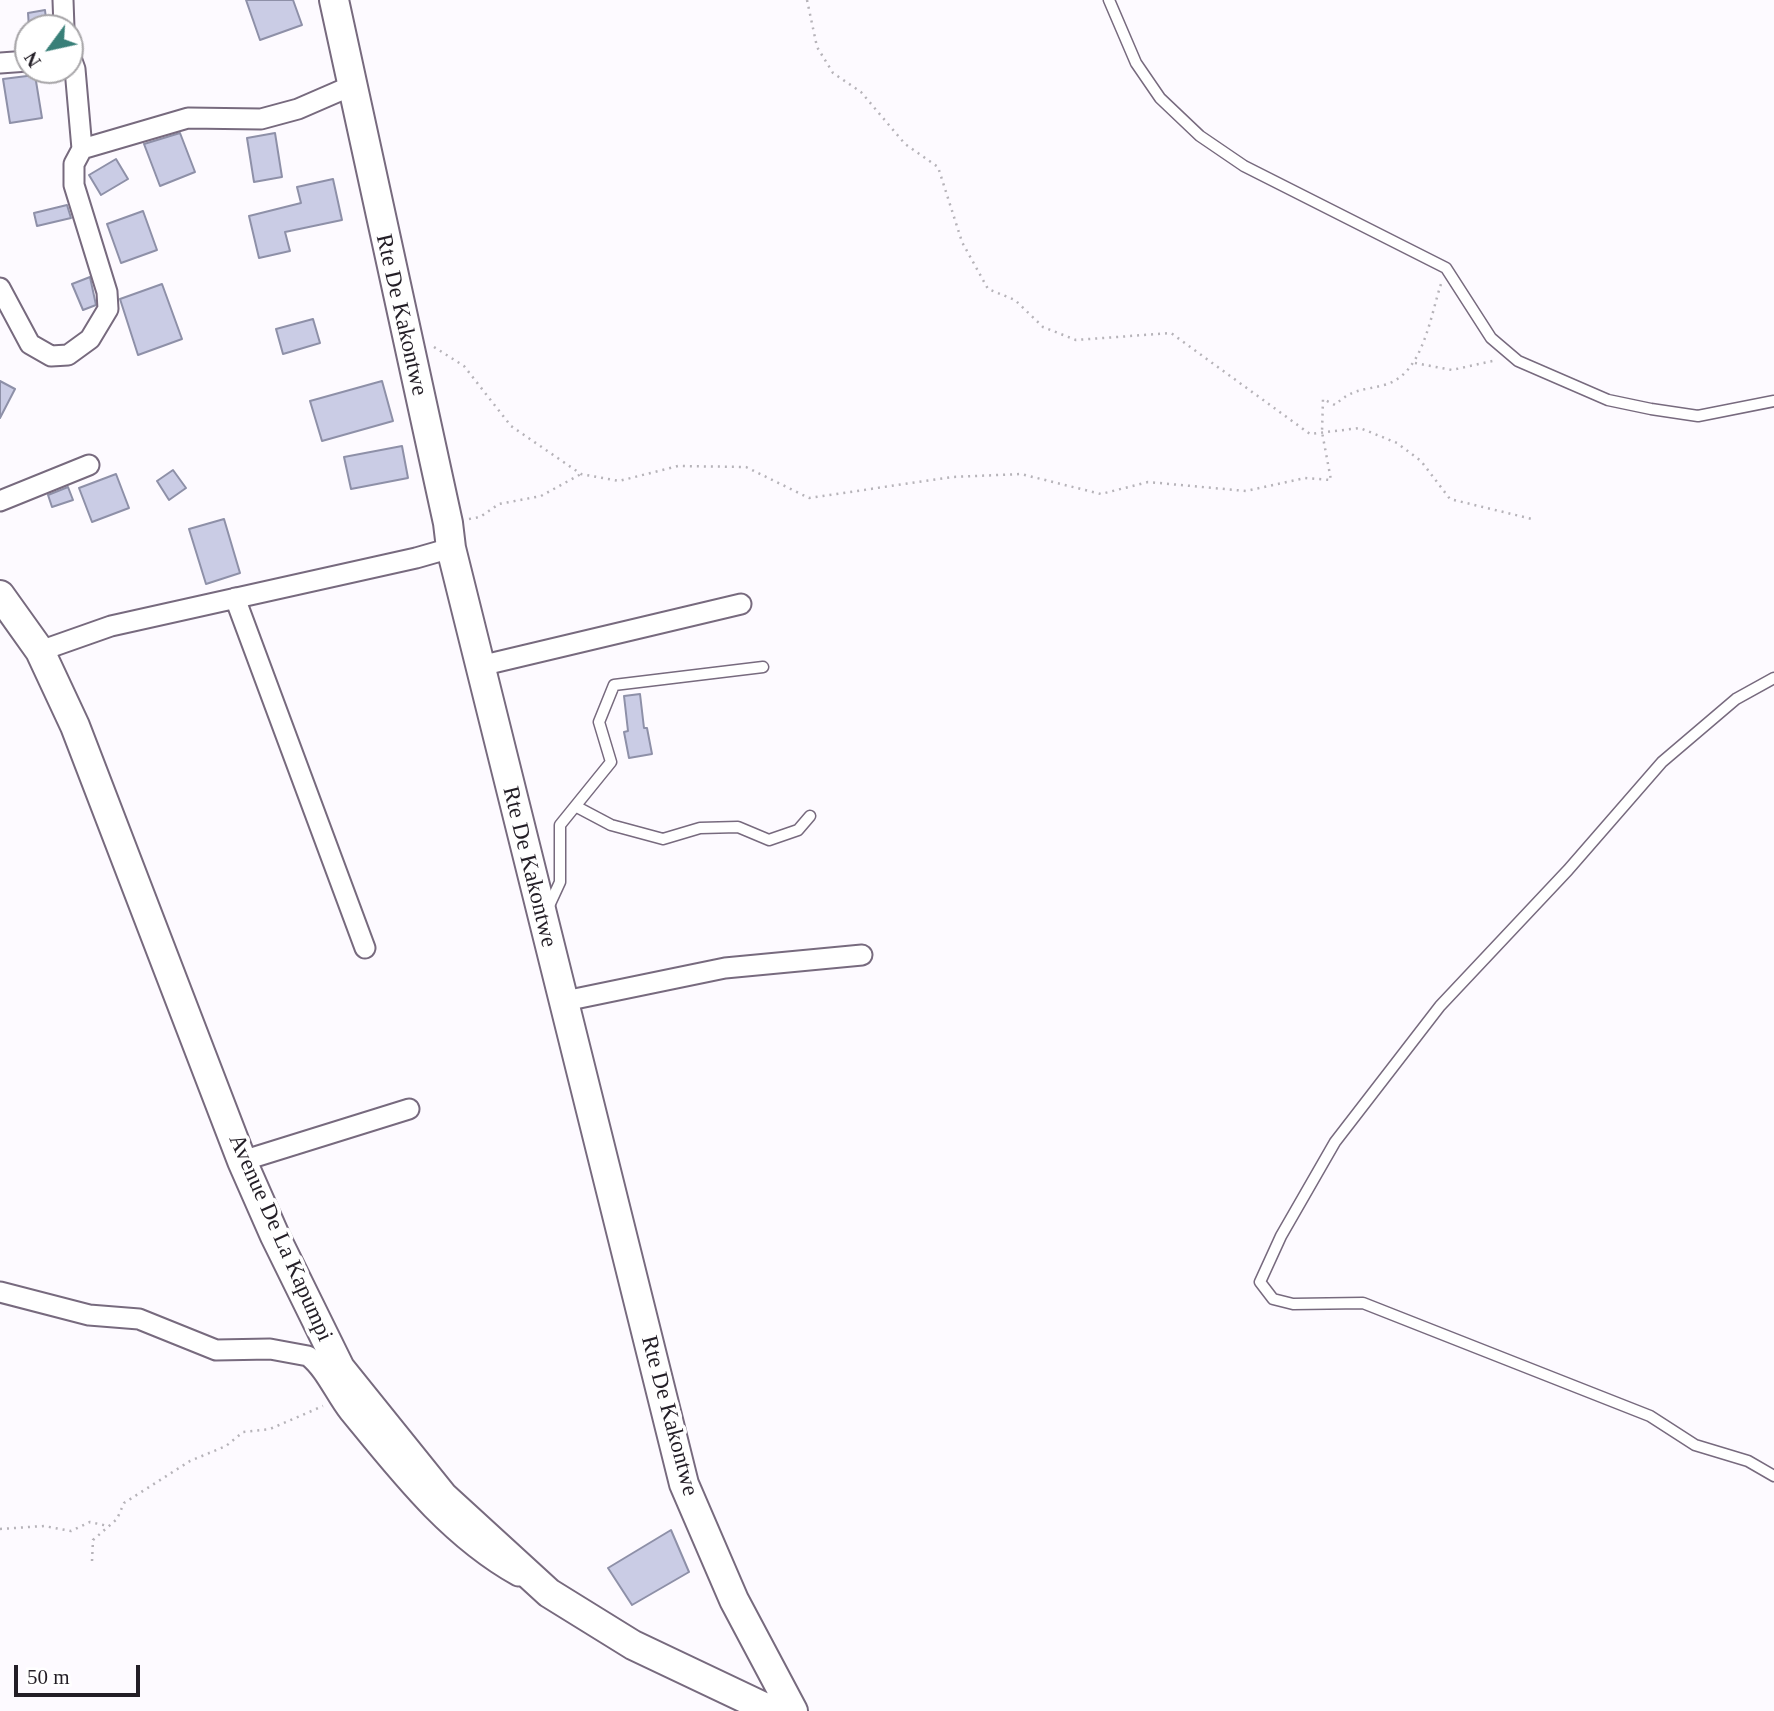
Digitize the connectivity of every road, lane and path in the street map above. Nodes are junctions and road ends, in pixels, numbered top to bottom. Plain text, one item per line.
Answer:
1 (334, 0) edge
2 (807, 0) edge
3 (1109, 0) edge
4 (76, 84) edge
5 (351, 86) junction
6 (82, 149) junction
7 (1446, 268) junction
8 (0, 288) edge
9 (407, 345) junction
10 (1511, 356) junction
11 (1415, 363) junction
12 (1774, 401) edge
13 (1322, 432) junction
14 (89, 465) dead end
15 (581, 474) junction
16 (0, 501) edge
17 (1532, 519) dead end
18 (449, 535) junction
19 (0, 595) edge
20 (235, 598) junction
21 (741, 604) dead end
22 (40, 650) junction
23 (480, 666) junction
24 (763, 667) dead end
25 (1774, 678) edge
26 (577, 807) junction
27 (810, 816) dead end
28 (541, 921) junction
29 (365, 948) dead end
30 (862, 955) dead end
31 (565, 1001) junction
32 (409, 1109) dead end
33 (242, 1161) junction
34 (0, 1292) edge
35 (339, 1399) junction
36 (1774, 1476) edge
37 (108, 1526) junction
38 (0, 1529) edge
39 (92, 1561) dead end
40 (549, 1593) junction
41 (772, 1711) edge
42 (793, 1711) edge

1 - 5 street, Rte De Kakontwe
2 - 13 path
3 - 7 lane
4 - 6 street
5 - 6 street
5 - 9 street, Rte De Kakontwe
6 - 8 street
7 - 10 lane
7 - 11 path
9 - 15 path
9 - 18 street, Rte De Kakontwe
10 - 11 path
10 - 12 lane
11 - 13 path
13 - 15 path
13 - 17 path
14 - 16 street
15 - 18 path
18 - 20 street
18 - 23 street, Rte De Kakontwe
19 - 22 street, Avenue De La Kapumpi
20 - 22 street
20 - 29 street
21 - 23 street
22 - 33 street, Avenue De La Kapumpi
23 - 28 street, Rte De Kakontwe
24 - 26 lane
25 - 36 lane
26 - 27 lane
26 - 28 lane
28 - 31 street, Rte De Kakontwe
30 - 31 street
31 - 42 street, Rte De Kakontwe
32 - 33 street
33 - 40 street, Avenue De La Kapumpi
34 - 35 street
35 - 37 path
35 - 40 street
37 - 38 path
37 - 39 path
40 - 41 street, Avenue De La Kapumpi

